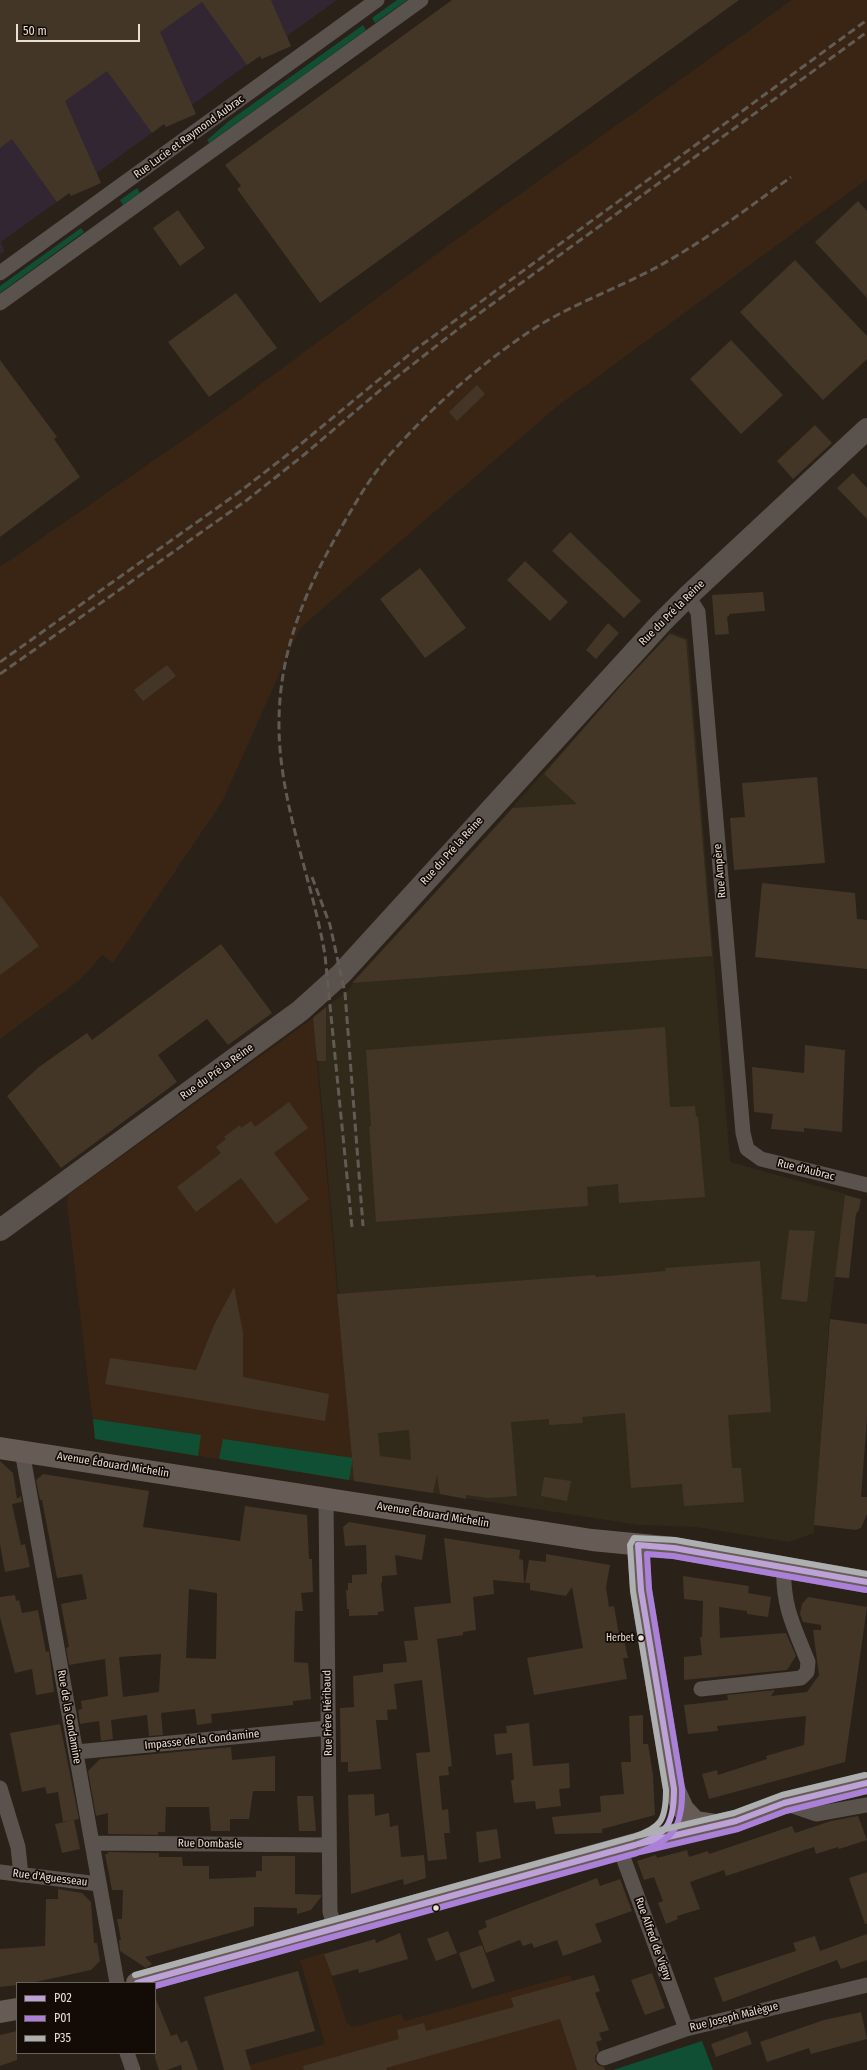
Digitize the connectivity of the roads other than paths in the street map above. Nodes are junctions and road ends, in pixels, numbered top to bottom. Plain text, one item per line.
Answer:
1 (377, 0) edge
2 (421, 0) edge
3 (0, 273) edge
4 (0, 303) edge
5 (867, 429) edge
6 (688, 596) junction
7 (747, 1149) joint
8 (867, 1185) edge
9 (0, 1230) edge
10 (0, 1448) edge
11 (22, 1451) junction
12 (326, 1499) junction
13 (638, 1545) junction
14 (784, 1566) junction
15 (867, 1582) edge
16 (701, 1689) dead end
17 (328, 1728) junction
18 (76, 1752) junction
19 (867, 1783) edge
20 (0, 1788) edge
21 (784, 1803) junction
22 (867, 1805) edge
23 (716, 1825) junction
24 (92, 1843) junction
25 (329, 1845) junction
26 (620, 1849) junction
27 (0, 1872) edge
28 (21, 1875) junction
29 (99, 1884) junction
30 (335, 1927) junction
31 (117, 1982) edge
32 (141, 1982) edge
33 (867, 1985) edge
34 (16, 2009) edge
35 (0, 2012) edge
36 (686, 2029) junction
37 (127, 2054) edge
38 (604, 2058) dead end
39 (133, 2070) edge

1 - 3 street, Rue Lucie et Raymond Aubrac
2 - 4 street
5 - 6 main road, Rue du Pré la Reine
6 - 7 street, Rue Ampère
6 - 9 main road, Rue du Pré la Reine
7 - 8 street, Rue d'Aubrac
10 - 11 main road, Avenue Édouard Michelin
11 - 12 main road, Avenue Édouard Michelin
11 - 18 street, Rue de la Condamine
12 - 13 main road, Avenue Édouard Michelin
12 - 17 street, Rue Frère Héribaud
13 - 14 main road, Avenue Édouard Michelin
13 - 23 main road
14 - 15 main road, Avenue Édouard Michelin
14 - 16 street
17 - 18 street, Impasse de la Condamine
17 - 25 street, Rue Frère Héribaud
18 - 24 street, Rue de la Condamine
19 - 21 main road
20 - 28 street
21 - 22 street
21 - 23 main road
23 - 26 main road
24 - 25 street, Rue Dombasle
24 - 29 street, Rue de la Condamine
25 - 30 street, Rue Frère Héribaud
26 - 30 main road
26 - 36 street, Rue Alfred de Vigny
27 - 28 street, Rue d'Aguesseau
28 - 29 street, Rue d'Aguesseau
29 - 31 street, Rue de la Condamine
30 - 32 main road
33 - 36 street, Rue Joseph Malègue
34 - 35 main road
36 - 38 street, Rue Joseph Malègue
37 - 39 street

